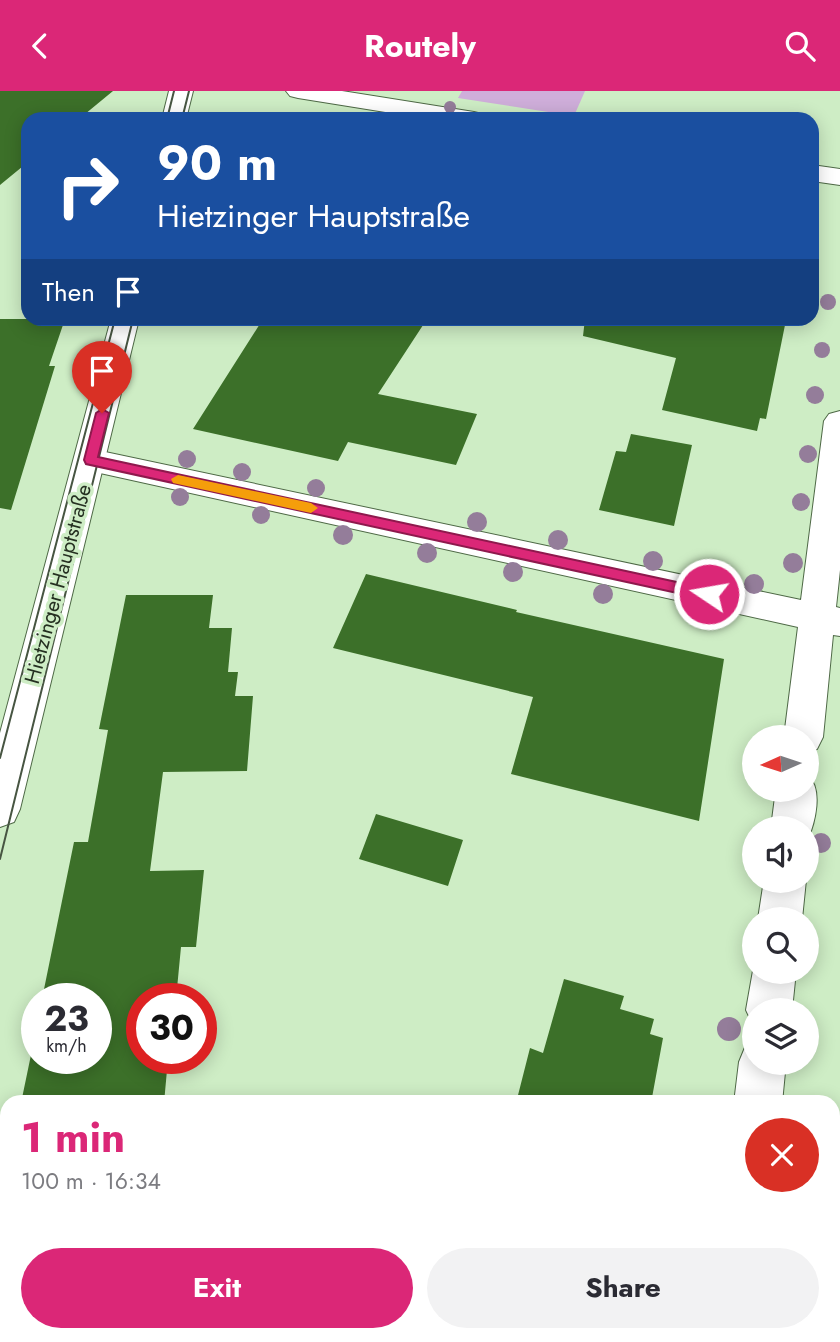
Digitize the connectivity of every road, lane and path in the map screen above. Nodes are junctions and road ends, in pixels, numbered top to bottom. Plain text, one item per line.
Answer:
1 (181, 91) edge
2 (298, 91) edge
3 (176, 112) edge
4 (430, 112) edge
5 (819, 174) edge
6 (840, 177) edge
7 (123, 326) edge
8 (840, 421) edge
9 (90, 460) junction
10 (829, 620) edge
11 (806, 725) edge
12 (0, 809) edge
13 (761, 1075) edge
14 (759, 1095) edge

1 - 3 street
2 - 4 street
5 - 6 street
7 - 9 street, Hietzinger Hauptstraße
8 - 10 street
9 - 10 street
9 - 12 street, Hietzinger Hauptstraße
10 - 11 street
13 - 14 street

